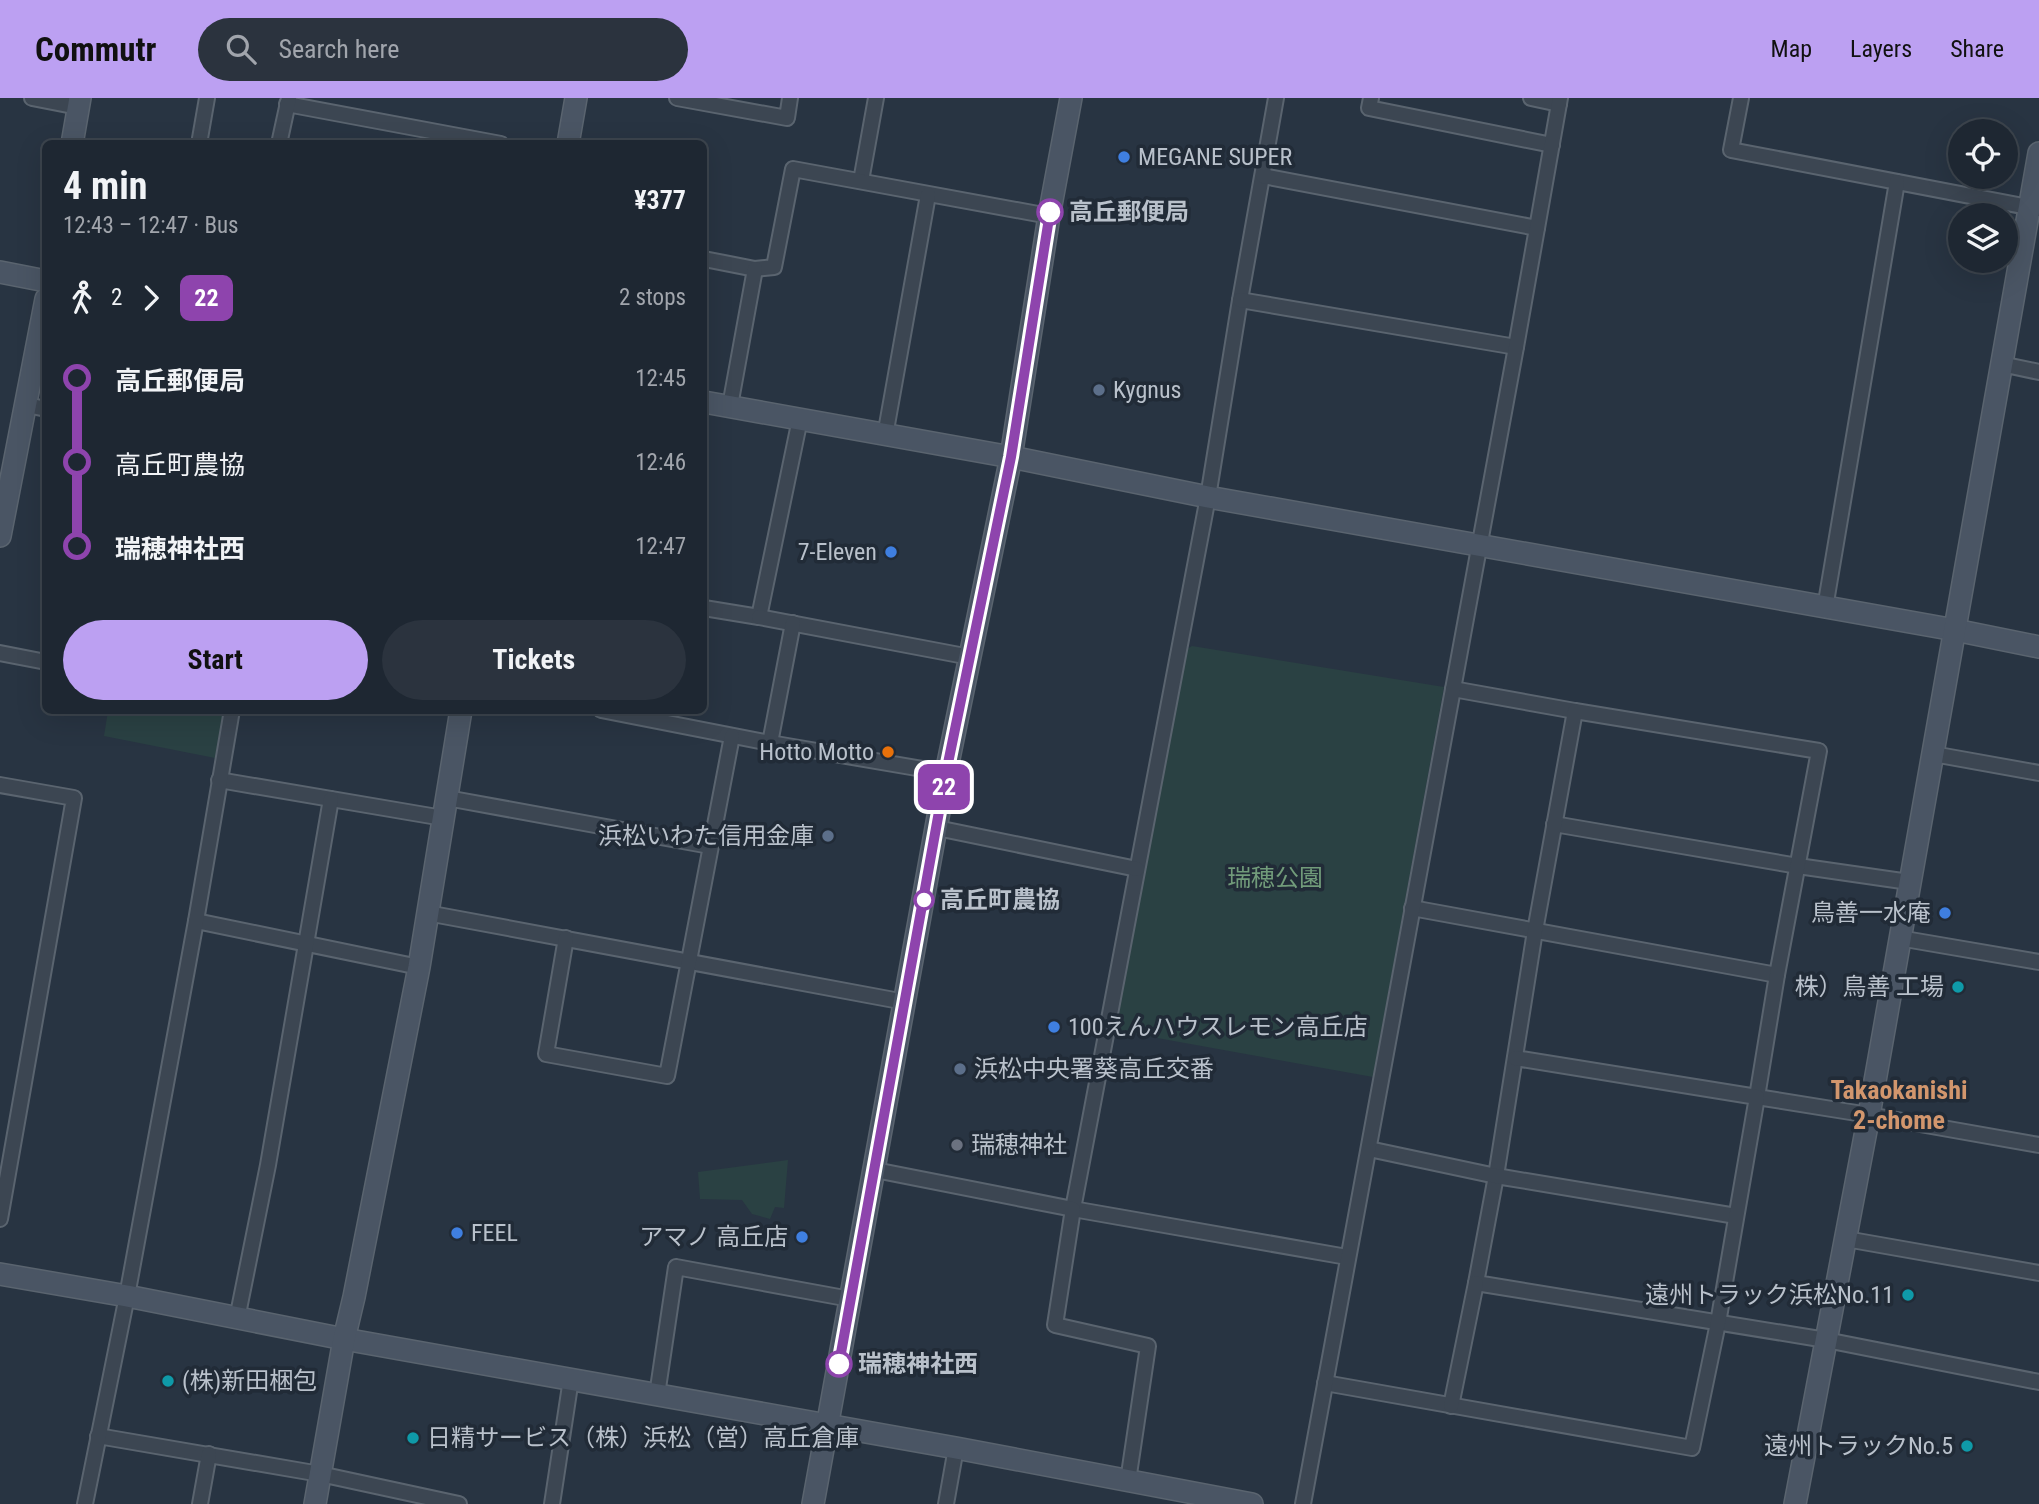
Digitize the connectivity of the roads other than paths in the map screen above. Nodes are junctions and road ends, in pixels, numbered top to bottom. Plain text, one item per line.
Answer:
1 (32, 98) edge
2 (207, 98) edge
3 (576, 98) edge
4 (677, 98) edge
5 (790, 98) edge
6 (876, 98) edge
7 (1072, 98) edge
8 (1276, 98) edge
9 (1371, 98) edge
10 (1531, 98) edge
11 (1741, 98) edge
12 (288, 101) edge
13 (1560, 101) edge
14 (79, 102) edge
15 (73, 140) edge
16 (200, 140) edge
17 (280, 140) edge
18 (481, 140) edge
19 (569, 140) edge
20 (1552, 145) junction
21 (2039, 153) edge
22 (1263, 176) junction
23 (861, 181) junction
24 (1897, 182) junction
25 (928, 195) junction
26 (2034, 208) edge
27 (1049, 216) junction
28 (1537, 228) junction
29 (707, 260) edge
30 (755, 269) junction
31 (0, 272) edge
32 (42, 280) edge
33 (1240, 300) junction
34 (42, 342) edge
35 (1517, 347) junction
36 (2001, 364) junction
37 (2039, 372) edge
38 (707, 402) edge
39 (730, 406) junction
40 (36, 407) edge
41 (800, 419) junction
42 (885, 436) junction
43 (1011, 457) junction
44 (8, 458) edge
45 (1208, 497) junction
46 (0, 536) edge
47 (1480, 544) junction
48 (707, 608) edge
49 (1825, 608) junction
50 (760, 617) junction
51 (793, 623) junction
52 (1955, 630) junction
53 (2039, 648) edge
54 (0, 653) edge
55 (970, 657) junction
56 (42, 661) edge
57 (1453, 689) junction
58 (1575, 711) junction
59 (231, 714) edge
60 (460, 714) edge
61 (638, 714) edge
62 (666, 717) edge
63 (732, 736) junction
64 (770, 743) junction
65 (1933, 754) junction
66 (946, 773) junction
67 (2039, 773) edge
68 (219, 780) junction
69 (0, 785) edge
70 (331, 799) junction
71 (445, 808) junction
72 (1554, 824) junction
73 (937, 828) junction
74 (710, 846) junction
75 (1798, 866) junction
76 (1137, 869) junction
77 (1909, 881) junction
78 (1412, 908) junction
79 (426, 913) junction
80 (196, 921) junction
81 (1535, 931) junction
82 (566, 938) junction
83 (1899, 938) junction
84 (305, 944) junction
85 (2039, 962) edge
86 (688, 963) junction
87 (419, 967) junction
88 (1777, 975) junction
89 (905, 1002) junction
90 (1515, 1058) junction
91 (1757, 1097) junction
92 (1869, 1115) junction
93 (2039, 1146) edge
94 (1369, 1149) junction
95 (875, 1170) junction
96 (1496, 1175) junction
97 (1073, 1209) junction
98 (1736, 1216) junction
99 (0, 1219) edge
100 (1846, 1239) junction
101 (1347, 1257) junction
102 (2039, 1273) edge
103 (0, 1274) edge
104 (1476, 1283) junction
105 (127, 1296) junction
106 (850, 1298) junction
107 (237, 1319) junction
108 (1718, 1323) junction
109 (344, 1339) junction
110 (1826, 1340) junction
111 (571, 1379) junction
112 (2039, 1382) edge
113 (1325, 1383) junction
114 (657, 1395) junction
115 (1451, 1406) junction
116 (828, 1426) junction
117 (98, 1436) junction
118 (956, 1448) junction
119 (209, 1454) junction
120 (320, 1474) junction
121 (1128, 1481) junction
122 (1181, 1498) edge
123 (437, 1502) edge
124 (85, 1504) edge
125 (200, 1504) edge
126 (315, 1504) edge
127 (459, 1504) edge
128 (552, 1504) edge
129 (813, 1504) edge
130 (946, 1504) edge
131 (1252, 1504) edge
132 (1303, 1504) edge
133 (1795, 1504) edge

1 - 14 street
2 - 16 street
3 - 19 street
4 - 5 street
6 - 23 street
7 - 27 street
8 - 22 street
9 - 20 street
10 - 13 street
11 - 24 street
12 - 17 street
12 - 18 street
13 - 20 street
14 - 15 street
20 - 28 street
21 - 26 street
22 - 28 street
22 - 33 street
23 - 25 street
23 - 30 street
24 - 26 street
24 - 49 street
25 - 27 street
25 - 42 street
26 - 36 street
27 - 43 street
28 - 35 street
29 - 30 street
30 - 39 street
31 - 32 street
33 - 35 street
33 - 45 street
34 - 40 street
35 - 47 street
36 - 37 street
36 - 52 street
38 - 39 street
39 - 41 street
40 - 44 street
41 - 42 street
41 - 50 street
42 - 43 street
43 - 45 street
43 - 55 street
44 - 46 street
45 - 47 street
45 - 76 street
47 - 49 street
47 - 57 street
48 - 50 street
49 - 52 street
50 - 51 street
51 - 55 street
51 - 64 street
52 - 53 street
52 - 65 street
54 - 56 street
55 - 66 street
57 - 58 street
57 - 78 street
58 - 72 street
58 - 75 street
59 - 68 street
60 - 71 street
61 - 62 street
62 - 63 street
63 - 64 street
63 - 74 street
64 - 66 street
65 - 67 street
65 - 77 street
66 - 73 street
68 - 70 street
68 - 80 street
69 - 99 street
70 - 71 street
70 - 84 street
71 - 74 street
71 - 79 street
72 - 75 street
72 - 81 street
73 - 76 street
73 - 89 street
74 - 86 street
75 - 77 street
75 - 88 street
76 - 97 street
77 - 83 street
78 - 81 street
78 - 94 street
79 - 82 street
79 - 87 street
80 - 84 street
80 - 105 street
81 - 88 street
81 - 90 street
82 - 86 street
82 - 86 street
83 - 85 street
83 - 92 street
84 - 87 street
84 - 107 street
86 - 89 street
87 - 109 street
88 - 91 street
89 - 95 street
90 - 91 street
90 - 96 street
91 - 92 street
91 - 98 street
92 - 93 street
92 - 100 street
94 - 96 street
94 - 101 street
95 - 97 street
95 - 106 street
96 - 98 street
96 - 104 street
97 - 101 street
97 - 121 street
98 - 108 street
100 - 102 street
100 - 110 street
101 - 113 street
103 - 105 street
104 - 108 street
104 - 115 street
105 - 107 street
105 - 117 street
106 - 114 street
106 - 116 street
107 - 109 street
108 - 110 street
108 - 115 street
109 - 111 street
109 - 120 street
110 - 112 street
110 - 133 street
111 - 114 street
111 - 128 street
113 - 115 street
113 - 132 street
114 - 116 street
116 - 118 street
116 - 129 street
117 - 119 street
117 - 124 street
118 - 121 street
118 - 130 street
119 - 120 street
119 - 125 street
120 - 123 street
120 - 126 street
121 - 122 street
122 - 131 street
123 - 127 street

